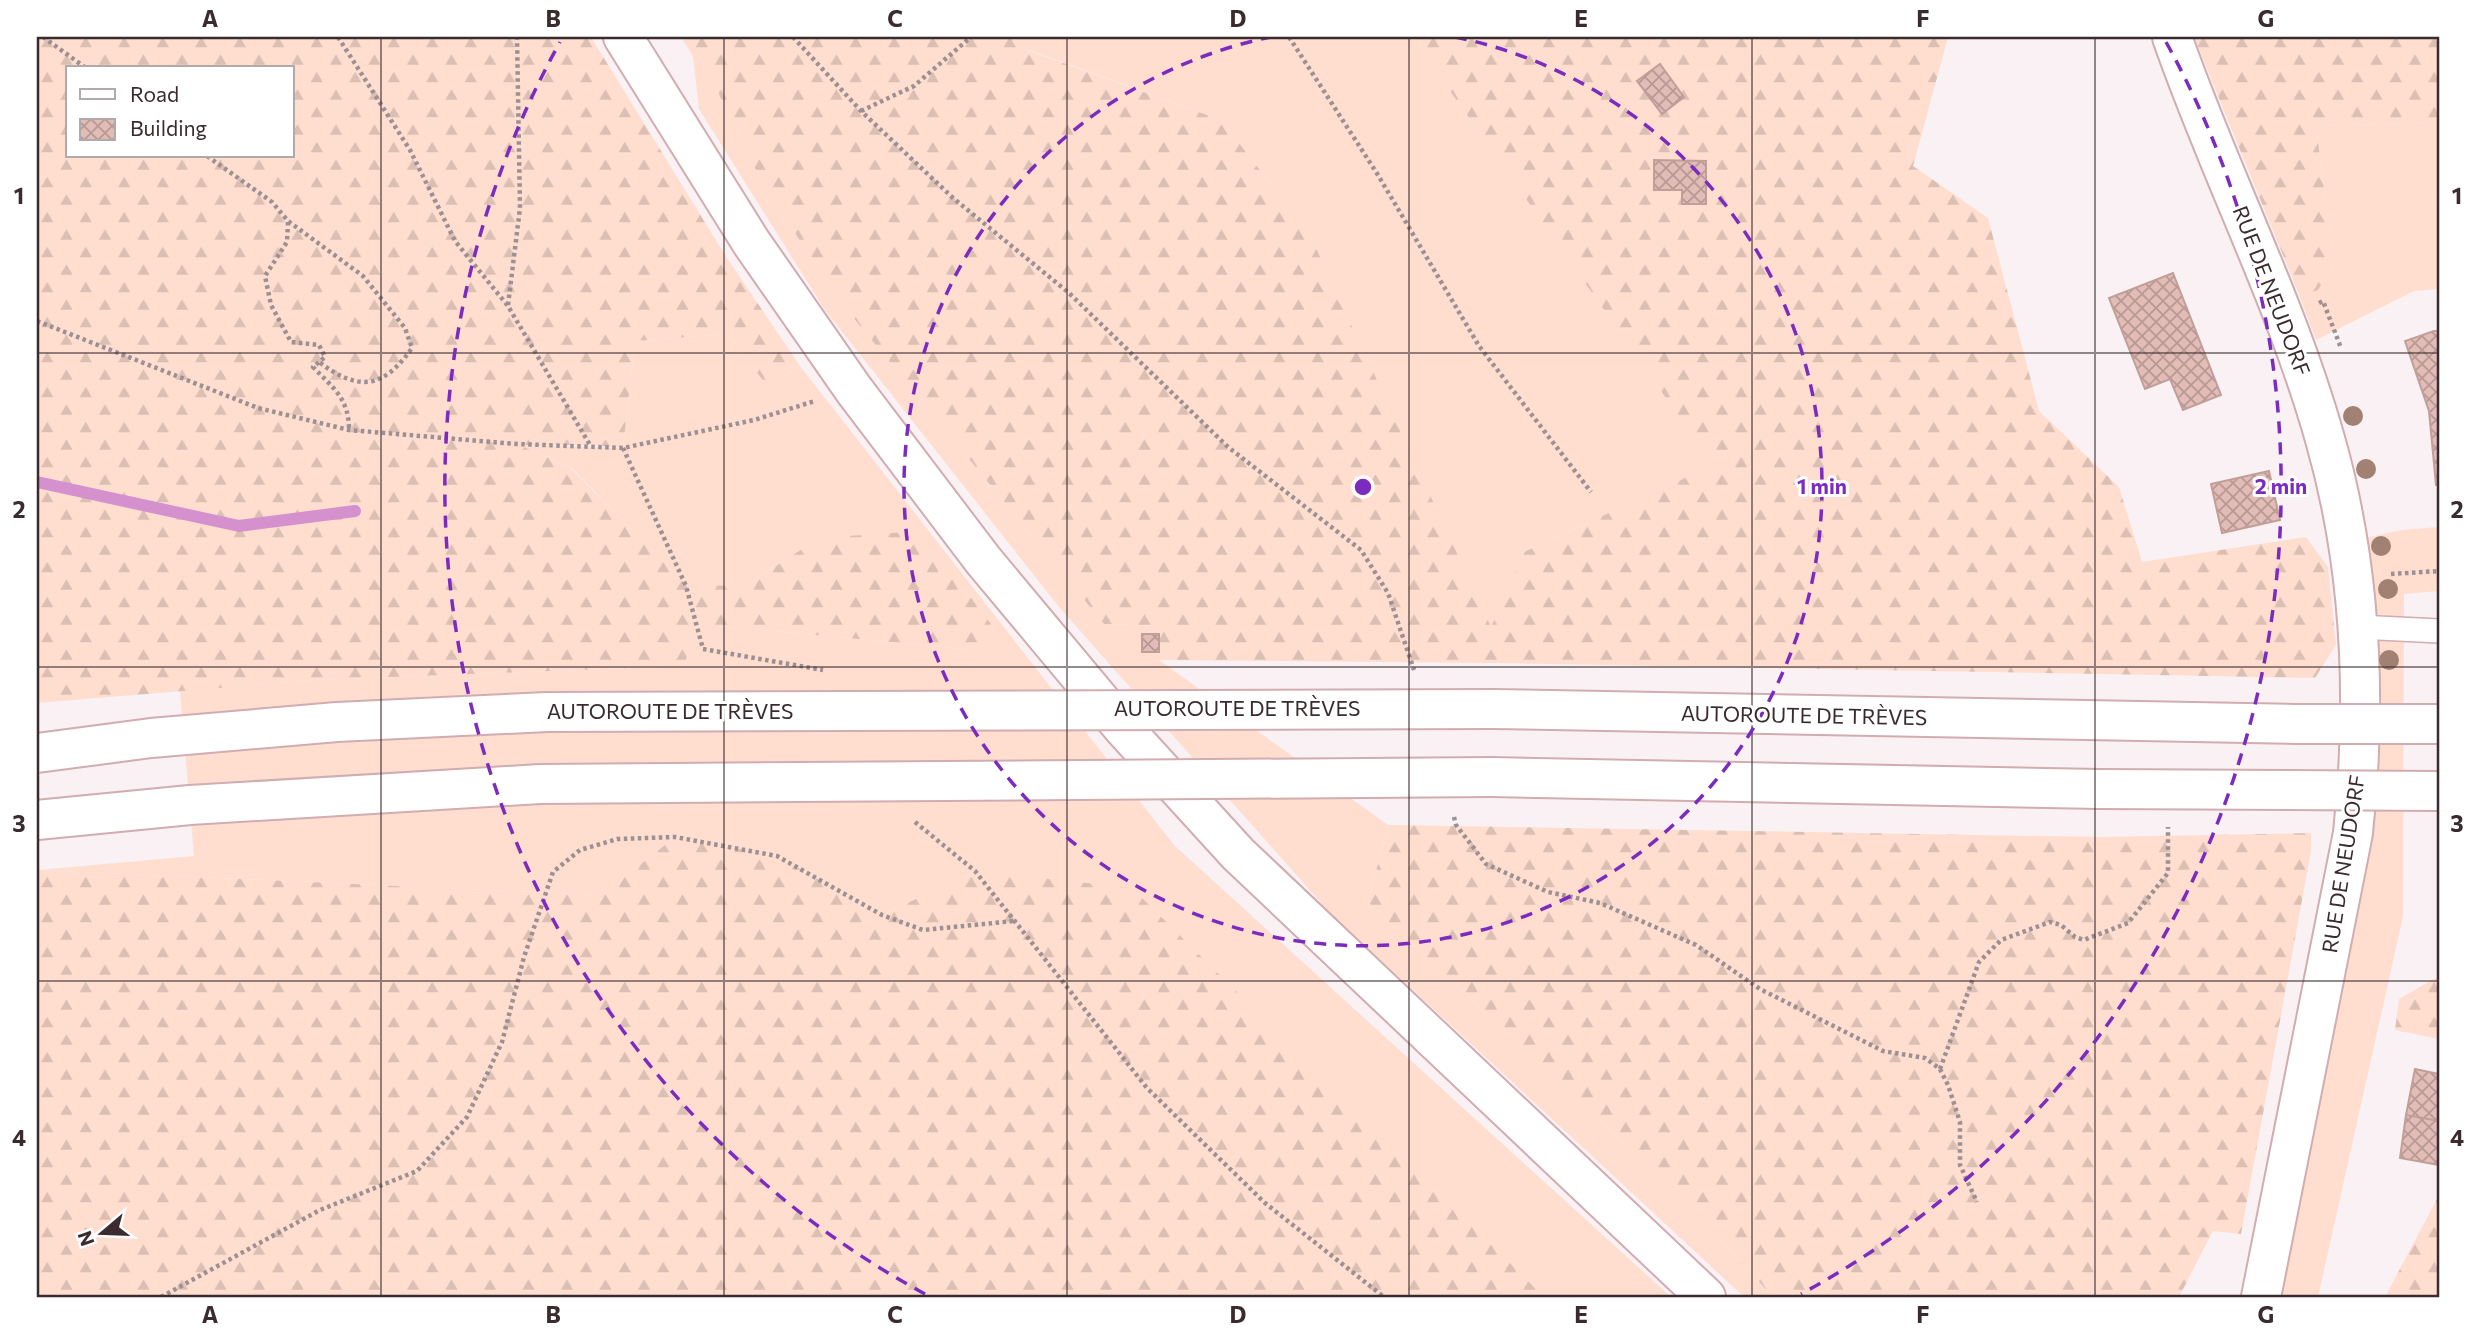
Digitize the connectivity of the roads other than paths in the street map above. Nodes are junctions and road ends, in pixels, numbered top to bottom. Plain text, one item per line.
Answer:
1 (623, 37) edge
2 (2172, 37) edge
3 (2358, 627) junction
4 (2439, 631) edge
5 (2439, 723) edge
6 (37, 753) edge
7 (2439, 791) edge
8 (37, 820) edge
9 (1706, 1297) edge
10 (2261, 1297) edge

1 - 9 main road
2 - 3 main road, RUE DE NEUDORF
3 - 4 lane
3 - 10 main road, RUE DE NEUDORF
5 - 6 main road, AUTOROUTE DE TRÈVES, bridge
7 - 8 main road, bridge

